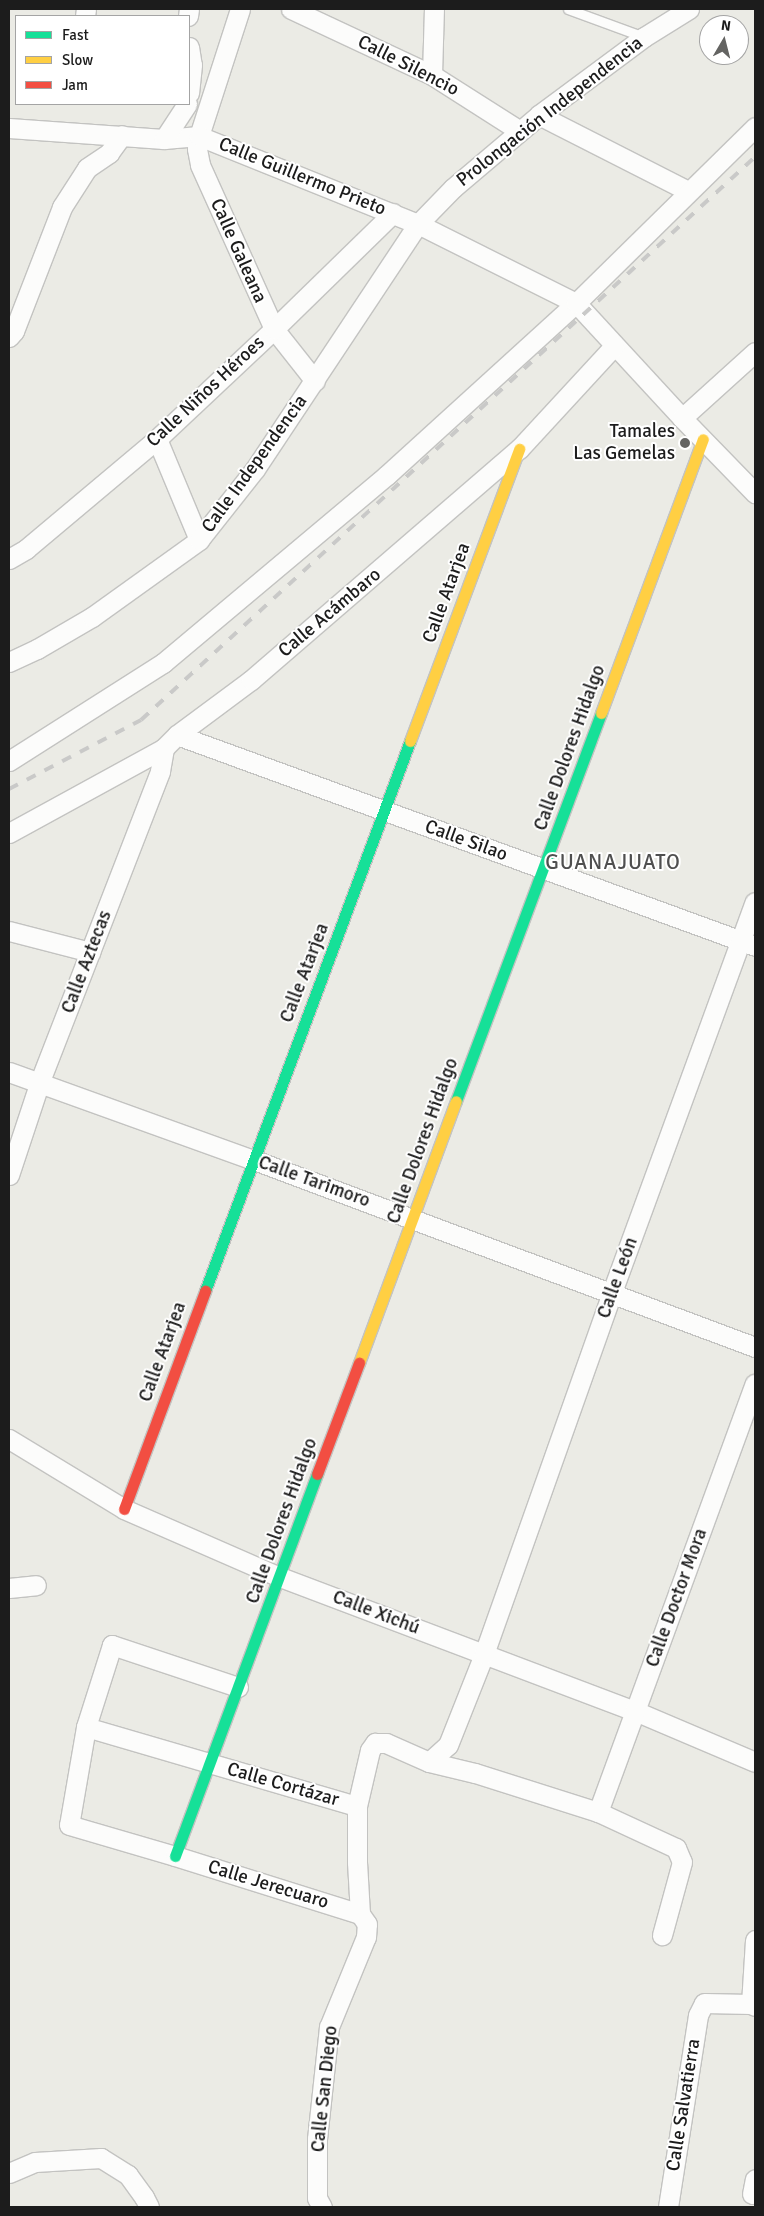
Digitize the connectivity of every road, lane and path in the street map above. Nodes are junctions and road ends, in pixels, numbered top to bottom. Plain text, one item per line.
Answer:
1 (240, 9) edge
2 (291, 9) edge
3 (434, 9) edge
4 (568, 9) edge
5 (689, 9) edge
6 (644, 37) junction
7 (190, 53) edge
8 (432, 75) junction
9 (190, 84) edge
10 (186, 105) edge
11 (539, 115) junction
12 (755, 127) edge
13 (9, 128) edge
14 (520, 131) junction
15 (122, 135) junction
16 (199, 136) junction
17 (164, 139) junction
18 (688, 192) junction
19 (393, 213) junction
20 (418, 224) junction
21 (576, 303) junction
22 (274, 330) junction
23 (9, 337) edge
24 (614, 346) junction
25 (755, 352) edge
26 (315, 381) junction
27 (682, 418) junction
28 (157, 439) junction
29 (704, 439) junction
30 (519, 449) junction
31 (755, 494) edge
32 (198, 540) junction
33 (9, 559) edge
34 (9, 662) edge
35 (171, 742) junction
36 (9, 761) edge
37 (384, 811) junction
38 (9, 832) edge
39 (543, 869) junction
40 (755, 902) edge
41 (9, 931) edge
42 (748, 944) edge
43 (90, 952) junction
44 (9, 1072) edge
45 (40, 1082) junction
46 (254, 1160) junction
47 (9, 1175) edge
48 (413, 1218) junction
49 (612, 1292) junction
50 (755, 1346) edge
51 (755, 1384) edge
52 (9, 1439) edge
53 (124, 1509) junction
54 (280, 1576) junction
55 (36, 1585) dead end
56 (9, 1588) edge
57 (484, 1654) junction
58 (238, 1686) junction
59 (635, 1711) junction
60 (86, 1727) junction
61 (429, 1762) junction
62 (755, 1762) edge
63 (210, 1764) junction
64 (357, 1806) junction
65 (598, 1812) junction
66 (175, 1856) junction
67 (360, 1914) junction
68 (662, 1935) dead end
69 (755, 1940) edge
70 (753, 2005) edge
71 (9, 2173) edge
72 (149, 2207) edge
73 (322, 2207) edge
74 (668, 2207) edge

1 - 16 street, Calle Galeana
2 - 8 street, Calle Silencio
3 - 8 street
4 - 6 lane
5 - 6 street, Prolongación Independencia
6 - 11 street, Prolongación Independencia
7 - 9 street
8 - 14 street, Calle Silencio
10 - 17 street
11 - 14 street, Prolongación Independencia
11 - 18 street
12 - 18 street
13 - 15 street, Calle Guillermo Prieto
14 - 20 street, Prolongación Independencia
15 - 17 street, Calle Guillermo Prieto
15 - 23 street
16 - 17 street, Calle Guillermo Prieto
16 - 19 street, Calle Guillermo Prieto
16 - 22 street, Calle Galeana
18 - 21 street
19 - 20 street, Calle Guillermo Prieto
19 - 22 street, Calle Niños Héroes
20 - 21 street, Calle Guillermo Prieto
20 - 26 street, Calle Independencia
21 - 24 street
21 - 36 street
22 - 26 street, Calle Galeana
22 - 28 street, Calle Niños Héroes
24 - 27 street
24 - 30 street, Calle Acámbaro
25 - 27 street
26 - 32 street, Calle Independencia
27 - 29 street
28 - 32 street
28 - 33 street, Calle Niños Héroes
29 - 31 street
29 - 39 street, Calle Dolores Hidalgo
30 - 35 street, Calle Acámbaro
30 - 37 street, Calle Atarjea
32 - 34 street, Calle Independencia
35 - 37 street, Calle Silao
35 - 38 street, Calle Acámbaro
35 - 43 street, Calle Aztecas
37 - 39 street, Calle Silao
37 - 46 street, Calle Atarjea
39 - 42 street, Calle Silao
39 - 48 street, Calle Dolores Hidalgo
40 - 42 street, Calle León
41 - 43 street
42 - 49 street, Calle León
43 - 45 street, Calle Aztecas
44 - 45 street, Calle Tarimoro
45 - 46 street, Calle Tarimoro
45 - 47 street, Calle Aztecas
46 - 48 street, Calle Tarimoro
46 - 53 street, Calle Atarjea
48 - 49 street, Calle Tarimoro
48 - 54 street, Calle Dolores Hidalgo
49 - 50 street, Calle Tarimoro
49 - 57 street, Calle León
51 - 59 street, Calle Doctor Mora
52 - 53 street, Calle Xichú
53 - 54 street, Calle Xichú
54 - 57 street, Calle Xichú
54 - 58 street, Calle Dolores Hidalgo
55 - 56 street
57 - 59 street, Calle Xichú
57 - 61 street, Calle León
58 - 60 street
58 - 63 street, Calle Dolores Hidalgo
59 - 62 street, Calle Xichú
59 - 65 street, Calle Doctor Mora
60 - 63 street, Calle Cortázar
60 - 66 street, Calle Jerecuaro
61 - 64 street, Calle San Diego
61 - 65 street
63 - 64 street, Calle Cortázar
63 - 66 street, Calle Dolores Hidalgo
64 - 67 street, Calle San Diego
65 - 68 street
66 - 67 street, Calle Jerecuaro
67 - 73 street, Calle San Diego
69 - 70 street
70 - 74 street, Calle Salvatierra
71 - 72 street

